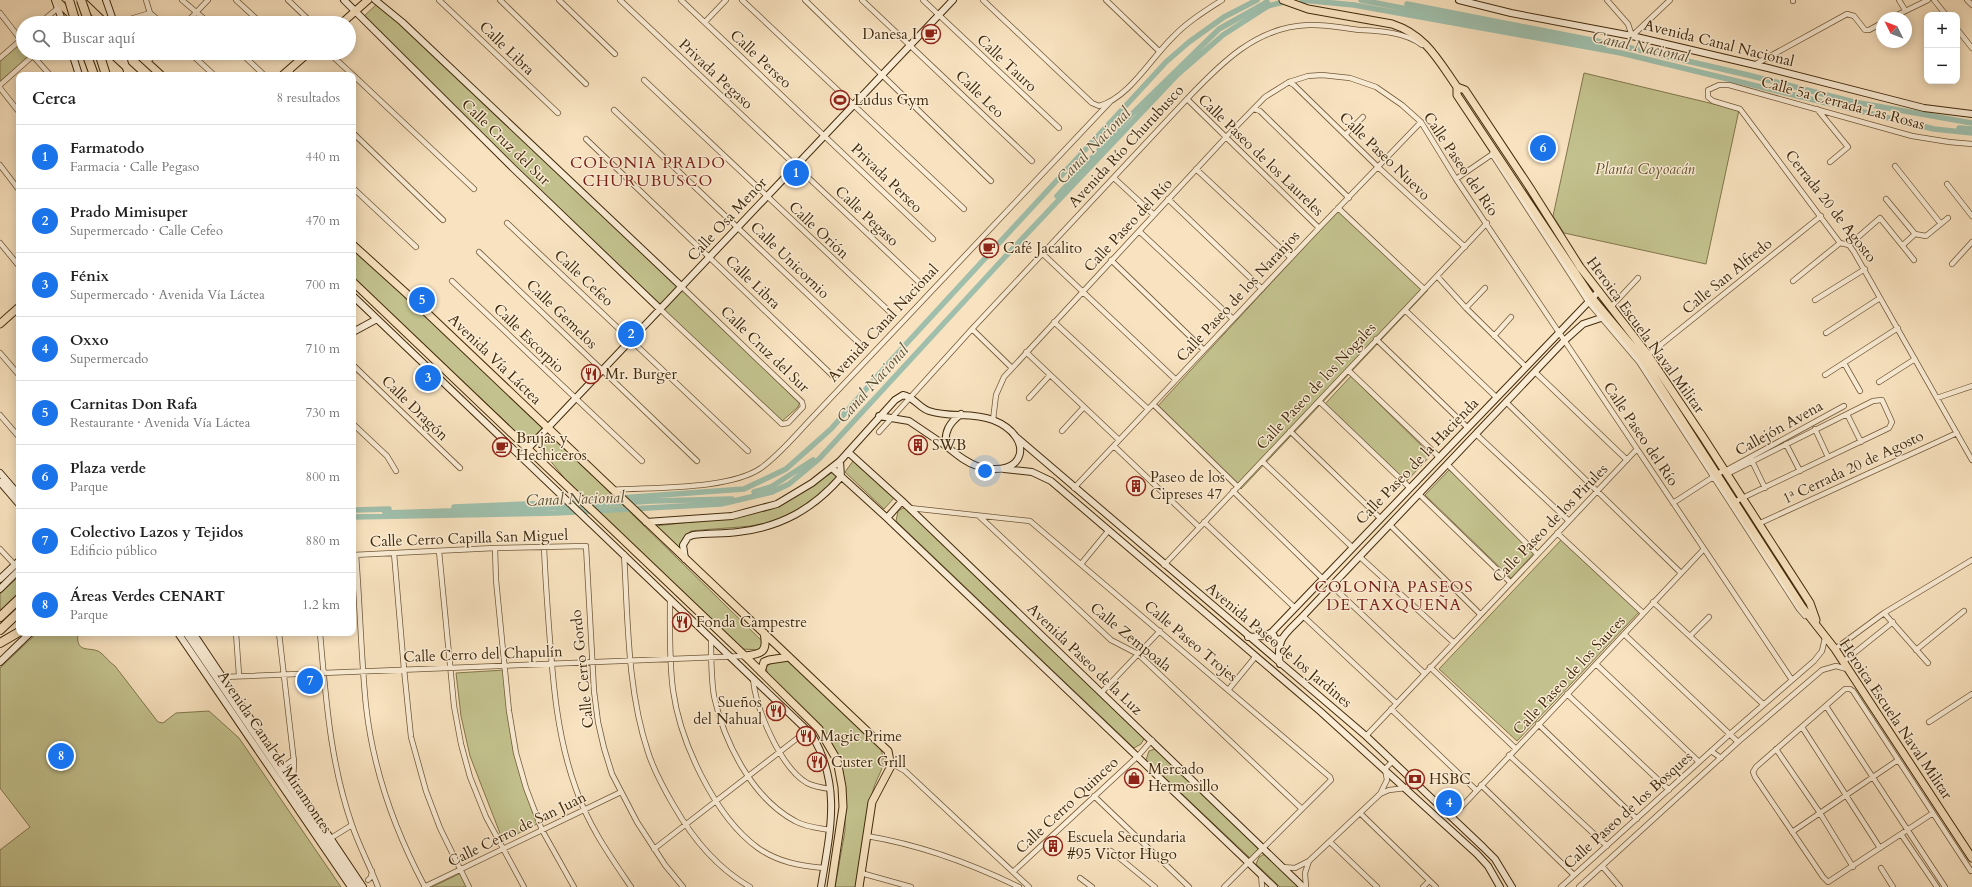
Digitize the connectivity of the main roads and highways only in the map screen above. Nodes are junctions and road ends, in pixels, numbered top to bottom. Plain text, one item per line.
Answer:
1 (56, 0) edge
2 (69, 0) edge
3 (81, 0) edge
4 (368, 0) edge
5 (1283, 0) edge
6 (73, 16) edge
7 (74, 16) edge
8 (87, 16) edge
9 (98, 16) edge
10 (350, 16) edge
11 (89, 60) edge
12 (101, 60) edge
13 (119, 60) edge
14 (145, 60) edge
15 (300, 60) edge
16 (93, 72) edge
17 (105, 72) edge
18 (131, 72) edge
19 (158, 72) edge
20 (289, 72) edge
21 (1457, 87) junction
22 (356, 248) edge
23 (356, 285) edge
24 (16, 310) edge
25 (0, 323) edge
26 (16, 602) edge
27 (16, 615) edge
28 (0, 617) edge
29 (1818, 626) junction
30 (0, 630) edge
31 (16, 634) edge
32 (764, 634) junction
33 (0, 643) edge
34 (745, 656) junction
35 (789, 657) junction
36 (761, 672) junction
37 (1972, 858) edge
38 (831, 887) edge
39 (858, 887) edge

1 - 6 main road
2 - 7 highway, bridge
3 - 8 highway, bridge
3 - 9 main road
4 - 10 main road
5 - 21 main road, Heroica Escuela Naval Militar
11 - 16 highway
12 - 17 highway
13 - 18 main road
14 - 19 main road
15 - 20 main road
21 - 29 main road, Heroica Escuela Naval Militar
21 - 29 main road, Heroica Escuela Naval Militar
22 - 32 main road, Avenida Vía Láctea
23 - 34 main road
24 - 25 main road
26 - 28 highway
27 - 30 highway
29 - 37 main road, Heroica Escuela Naval Militar
31 - 33 highway
32 - 34 main road
32 - 35 main road, Avenida Vía Láctea
34 - 36 main road
35 - 36 main road
35 - 39 main road, Avenida Vía Láctea
36 - 38 main road

